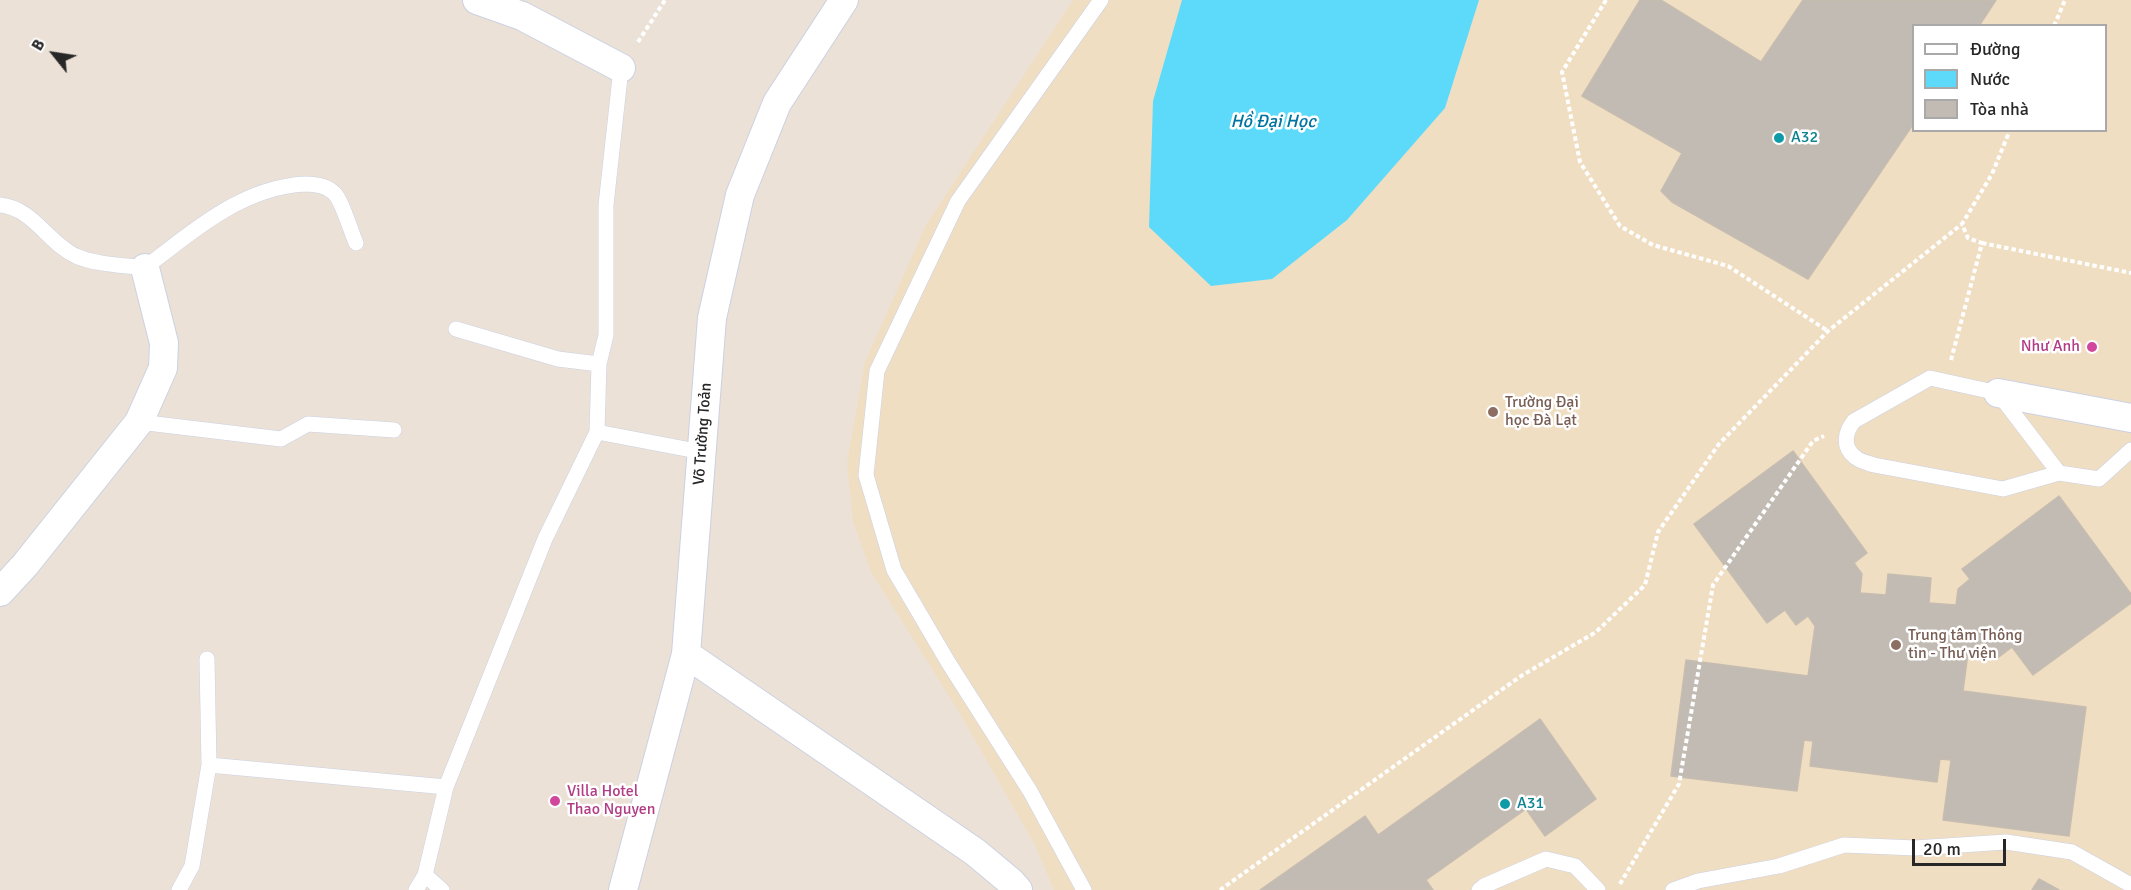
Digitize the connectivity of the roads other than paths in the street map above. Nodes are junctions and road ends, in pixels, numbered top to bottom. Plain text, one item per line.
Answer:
1 (477, 0) edge
2 (844, 0) edge
3 (1101, 0) edge
4 (621, 68) joint
5 (0, 205) edge
6 (356, 243) dead end
7 (145, 268) junction
8 (456, 328) dead end
9 (599, 364) junction
10 (1998, 393) junction
11 (2131, 418) edge
12 (139, 422) junction
13 (394, 430) dead end
14 (597, 432) junction
15 (2131, 450) edge
16 (702, 452) junction
17 (2059, 473) junction
18 (0, 592) edge
19 (686, 654) junction
20 (207, 659) dead end
21 (209, 765) junction
22 (446, 787) junction
23 (425, 874) junction
24 (2131, 885) edge
25 (179, 890) edge
26 (416, 890) edge
27 (442, 890) edge
28 (623, 890) edge
29 (1018, 890) edge
30 (1084, 890) edge
31 (1479, 890) edge
32 (1598, 890) edge
33 (1673, 890) edge

1 - 4 street
2 - 16 street, Võ Trường Toản
3 - 30 lane
4 - 9 lane
5 - 7 lane
6 - 7 lane
7 - 12 street
8 - 9 lane
9 - 14 lane
10 - 11 street
10 - 17 lane
10 - 17 lane
12 - 13 lane
12 - 18 street
14 - 16 lane
14 - 22 lane
15 - 17 lane
16 - 19 street, Võ Trường Toản
19 - 28 street, Võ Trường Toản
19 - 29 street
20 - 21 lane
21 - 22 lane
21 - 25 lane
22 - 23 lane
23 - 26 lane
23 - 27 lane
24 - 33 lane
31 - 32 lane

